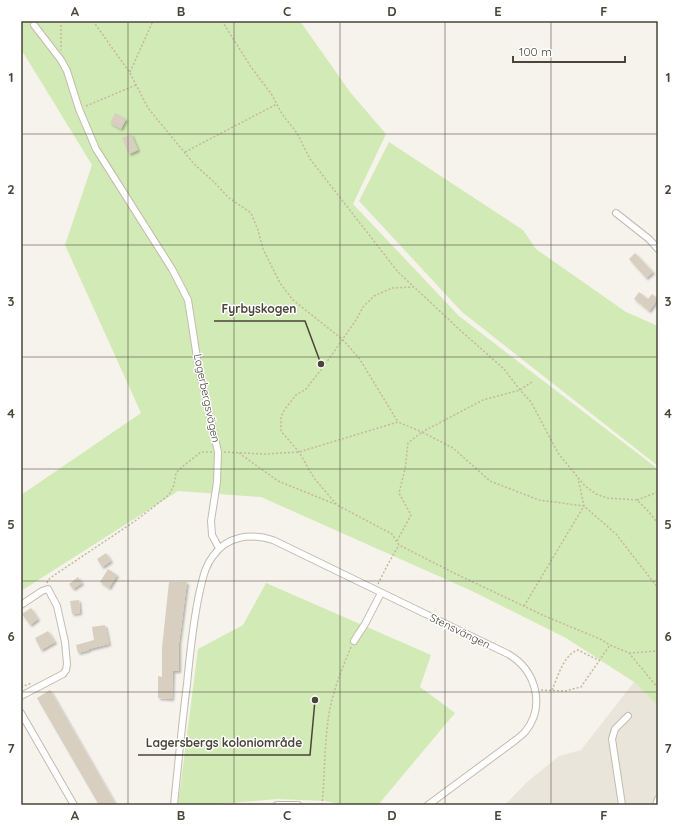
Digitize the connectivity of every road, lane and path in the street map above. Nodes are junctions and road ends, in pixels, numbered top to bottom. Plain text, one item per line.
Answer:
1 (61, 21) edge
2 (93, 21) edge
3 (153, 21) edge
4 (222, 21) edge
5 (34, 25) dead end
6 (61, 60) junction
7 (130, 73) junction
8 (136, 85) junction
9 (277, 104) junction
10 (80, 109) junction
11 (185, 152) junction
12 (616, 213) dead end
13 (658, 249) edge
14 (414, 287) junction
15 (342, 339) junction
16 (533, 381) dead end
17 (520, 390) junction
18 (398, 422) junction
19 (422, 432) junction
20 (218, 452) junction
21 (299, 452) junction
22 (238, 453) junction
23 (578, 476) junction
24 (658, 492) edge
25 (637, 500) junction
26 (336, 505) junction
27 (584, 506) junction
28 (658, 524) edge
29 (397, 541) junction
30 (399, 545) junction
31 (219, 548) junction
32 (658, 588) edge
33 (48, 589) junction
34 (378, 591) junction
35 (21, 605) edge
36 (524, 606) junction
37 (354, 641) joint
38 (610, 645) junction
39 (658, 651) edge
40 (629, 653) junction
41 (600, 661) junction
42 (658, 688) edge
43 (536, 690) junction
44 (552, 690) junction
45 (21, 696) edge
46 (21, 713) edge
47 (628, 716) dead end
48 (658, 799) edge
49 (74, 805) edge
50 (174, 805) edge
51 (277, 805) edge
52 (290, 805) edge
53 (298, 805) edge
54 (322, 805) edge
55 (428, 805) edge
56 (622, 805) edge
57 (656, 805) edge

1 - 6 path
2 - 7 path
3 - 7 path
4 - 9 path
5 - 6 street, Lagerbergsvägen
6 - 10 street, Lagerbergsvägen
7 - 8 path
8 - 10 path
8 - 11 path
9 - 11 path
9 - 14 path
10 - 20 street, Lagerbergsvägen
11 - 15 path
12 - 13 street
14 - 15 path
14 - 17 path
15 - 18 path
15 - 21 path
16 - 17 path
17 - 19 path
17 - 23 path
18 - 19 path
18 - 21 path
19 - 27 path
19 - 29 path
20 - 22 path
20 - 31 street, Lagerbergsvägen
20 - 33 path
21 - 22 path
21 - 26 path
22 - 26 path
23 - 25 path
23 - 27 path
24 - 25 path
25 - 28 path
26 - 29 path
27 - 32 path
27 - 36 path
29 - 30 path
30 - 34 path
30 - 36 path
31 - 34 street, Stensvängen
31 - 50 street
33 - 35 street
33 - 45 street
34 - 37 street
34 - 43 street, Stensvängen
36 - 38 path
37 - 54 path
38 - 40 path
38 - 41 path
39 - 40 path
40 - 42 path
41 - 44 path
41 - 44 path
43 - 44 path
43 - 55 street, Stensvängen
46 - 49 street
47 - 56 street
48 - 57 street
51 - 52 street
52 - 53 street

